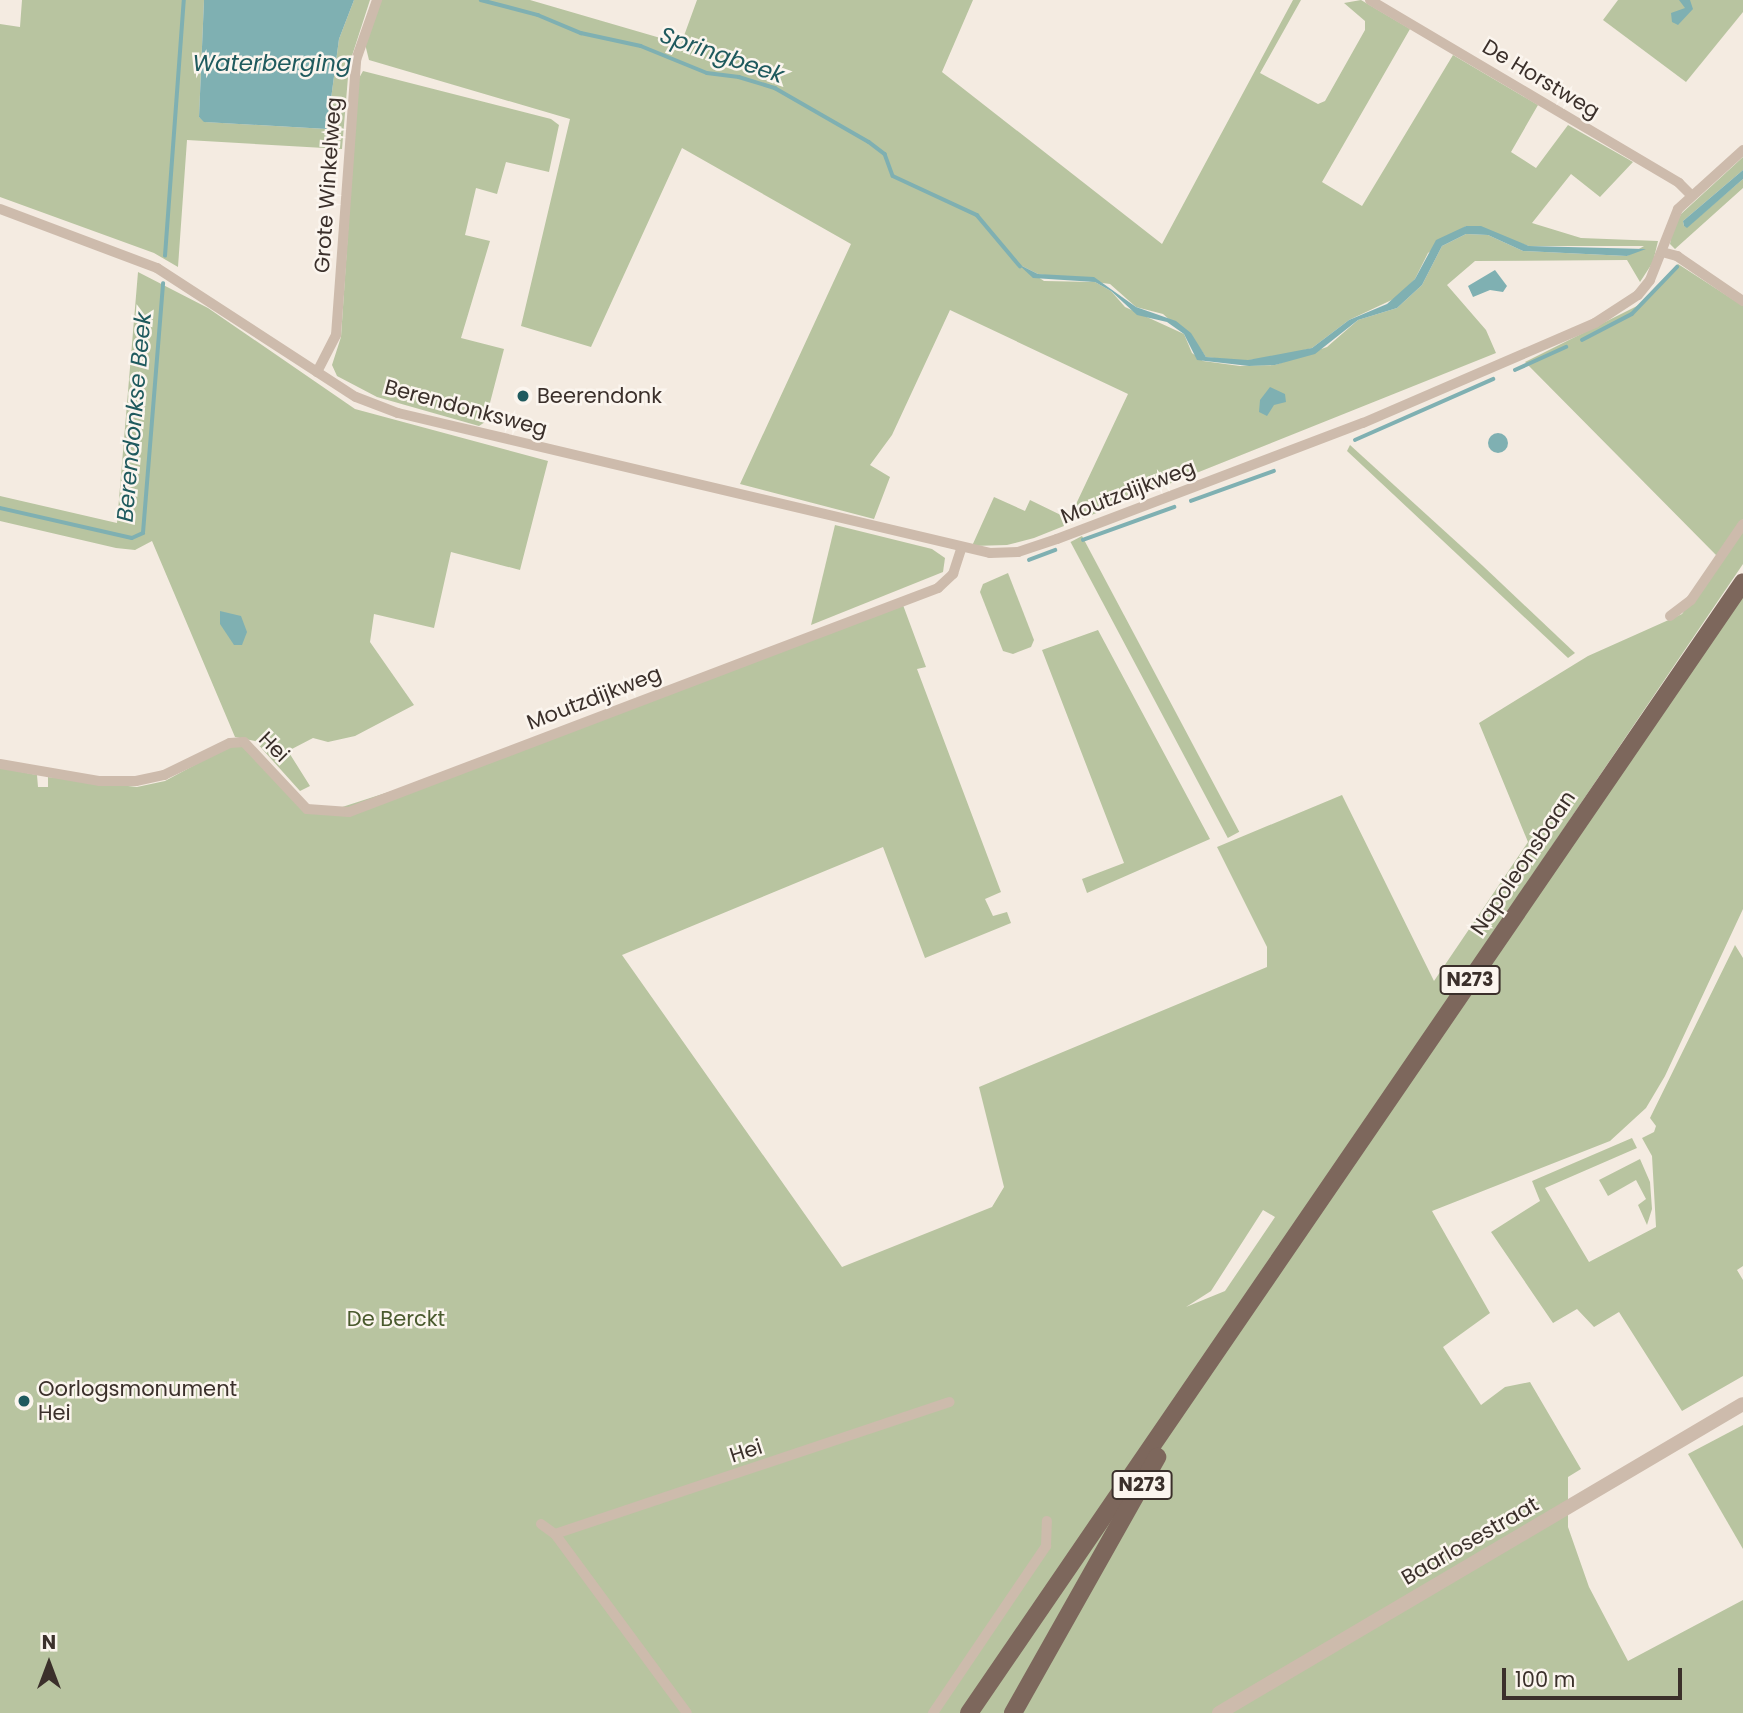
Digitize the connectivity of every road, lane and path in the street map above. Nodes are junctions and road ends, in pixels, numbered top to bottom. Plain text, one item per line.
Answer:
1 (377, 0) edge
2 (1370, 0) edge
3 (1743, 150) edge
4 (1690, 195) junction
5 (0, 209) edge
6 (1662, 252) junction
7 (1743, 301) edge
8 (317, 372) junction
9 (1743, 524) edge
10 (961, 549) junction
11 (1743, 582) edge
12 (1670, 616) dead end
13 (0, 764) edge
14 (467, 768) joint
15 (1198, 1379) junction
16 (949, 1402) dead end
17 (1743, 1404) edge
18 (1047, 1521) dead end
19 (541, 1524) dead end
20 (555, 1534) junction
21 (687, 1713) edge
22 (933, 1713) edge
23 (969, 1713) edge
24 (1013, 1713) edge
25 (1219, 1713) edge

1 - 8 street, Grote Winkelweg
2 - 4 street, De Horstweg
3 - 4 street, Moutzdijkweg
4 - 6 street, Moutzdijkweg
5 - 8 street, Berendonksweg
6 - 7 street
6 - 10 street, Moutzdijkweg
8 - 10 street, Berendonksweg
9 - 12 street
10 - 14 street, Moutzdijkweg
11 - 15 main road, Napoleonsbaan / N273
13 - 14 street, Hei
15 - 23 main road, Napoleonsbaan / N273
15 - 24 main road, Napoleonsbaan / N273
16 - 20 street, Hei
17 - 25 street, Baarlosestraat
18 - 22 street
19 - 20 street
20 - 21 street

